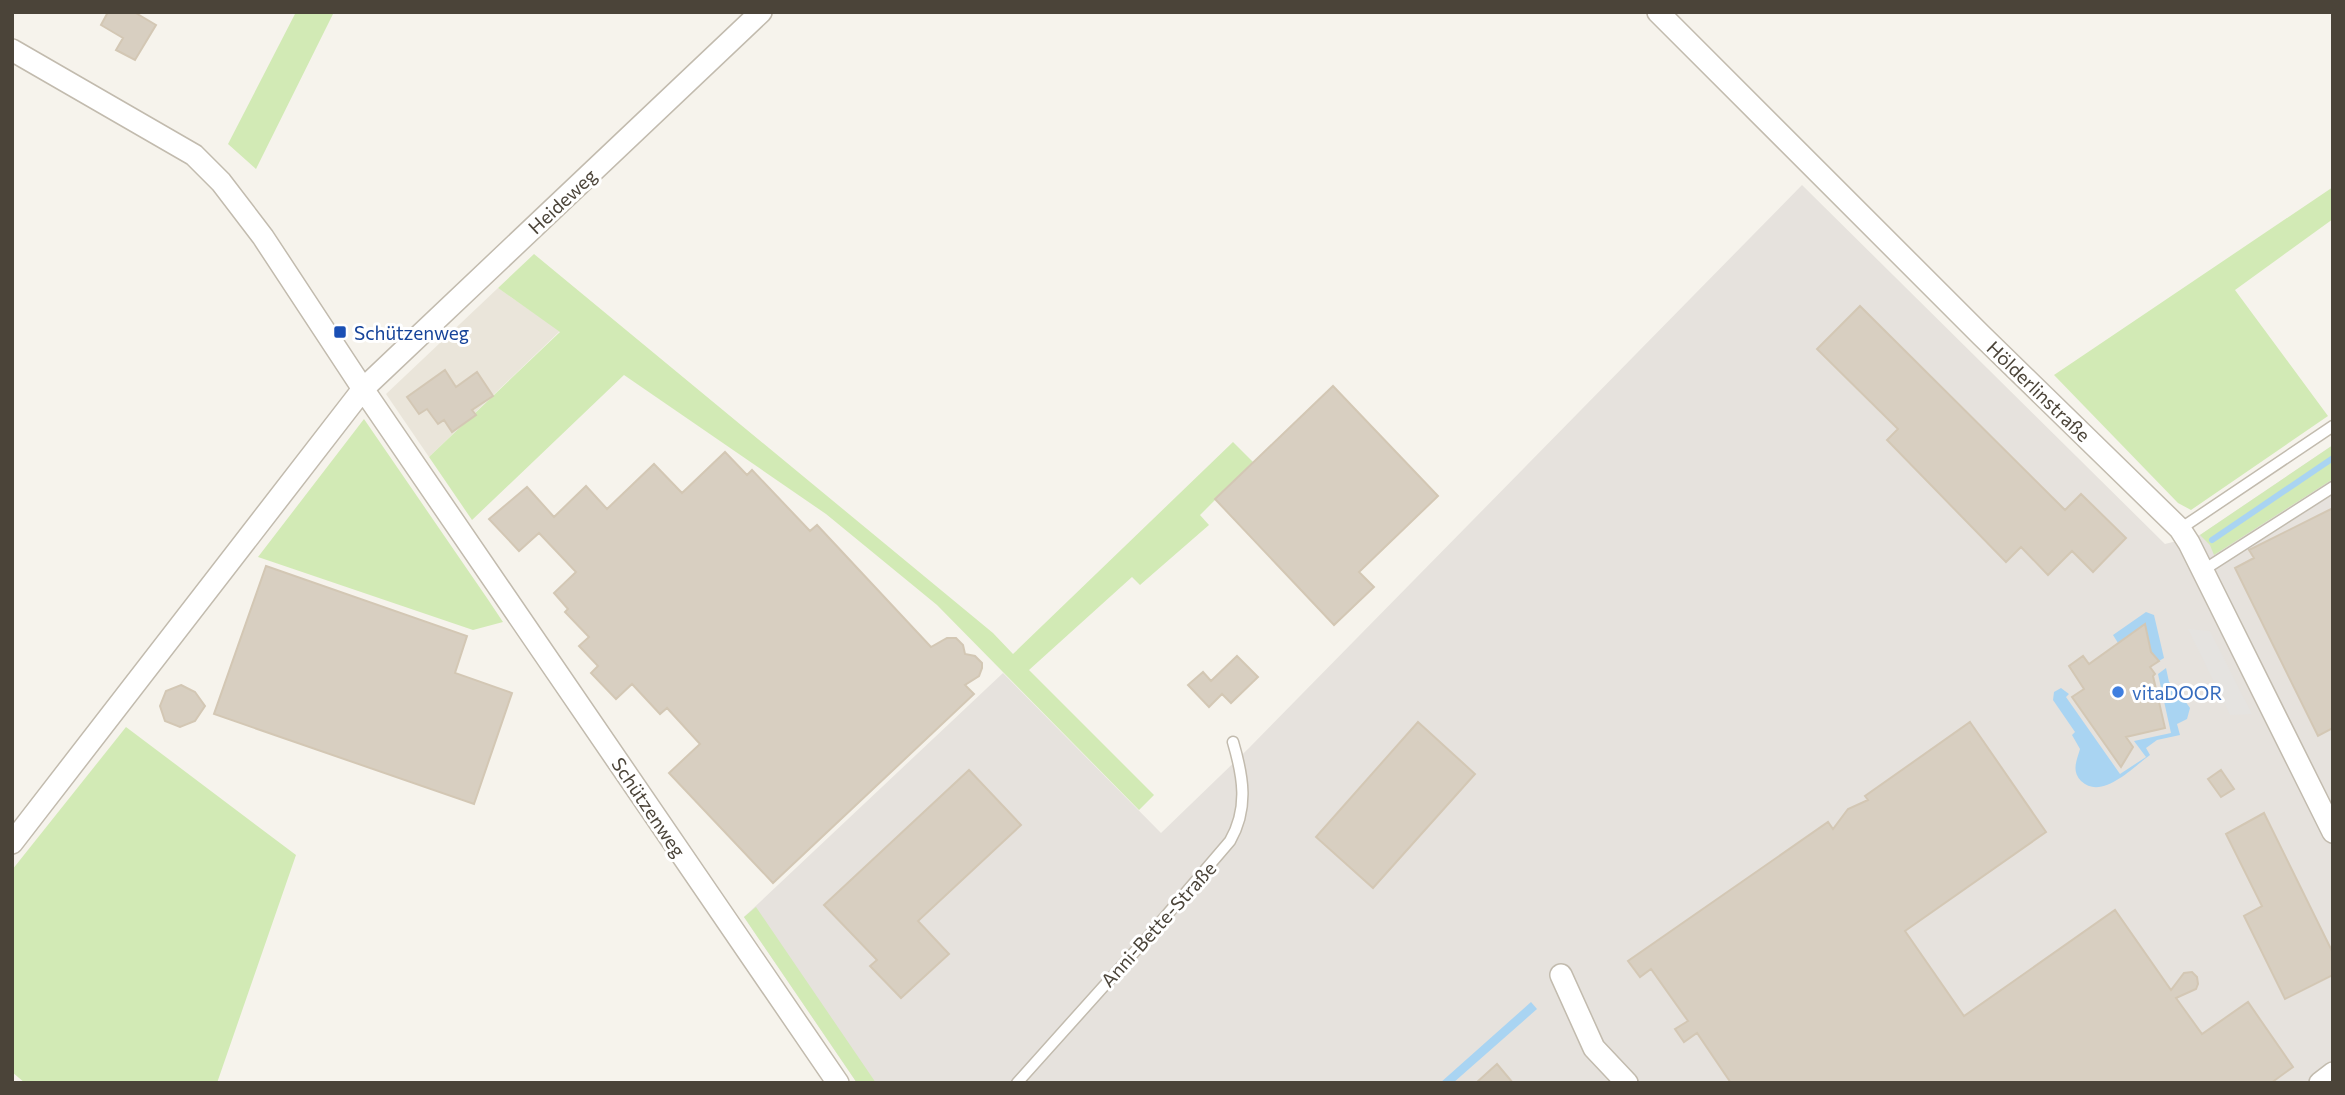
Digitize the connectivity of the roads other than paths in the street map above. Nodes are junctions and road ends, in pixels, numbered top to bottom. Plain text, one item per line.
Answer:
1 (761, 12) edge
2 (1658, 12) edge
3 (12, 50) edge
4 (363, 389) junction
5 (2333, 426) edge
6 (2333, 487) edge
7 (2180, 529) junction
8 (2202, 572) junction
9 (1233, 742) dead end
10 (2333, 832) edge
11 (12, 843) edge
12 (1561, 975) dead end
13 (2333, 1073) edge
14 (838, 1083) edge
15 (1017, 1083) edge
16 (1627, 1083) edge
17 (2319, 1083) edge

1 - 4 street, Heideweg
2 - 7 street, Hölderlinstraße
3 - 4 street, Schützenweg
4 - 11 street, Heideweg
4 - 14 street, Schützenweg
5 - 7 lane
6 - 8 lane
7 - 8 street, Hölderlinstraße
8 - 10 street, Hölderlinstraße
9 - 15 lane, Anni-Bette-Straße
12 - 16 street
13 - 17 street

